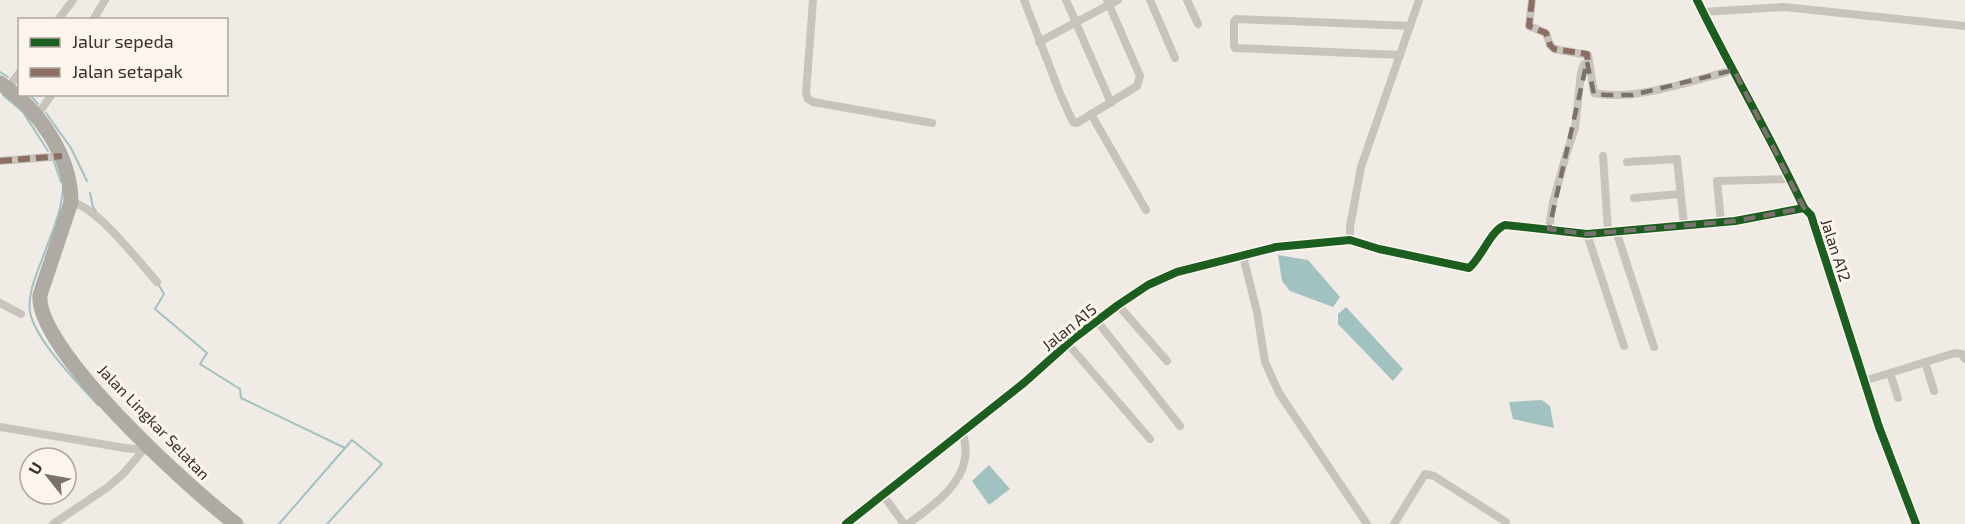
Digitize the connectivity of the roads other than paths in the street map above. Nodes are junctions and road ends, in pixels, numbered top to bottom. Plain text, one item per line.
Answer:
1 (73, 0) edge
2 (105, 0) edge
3 (813, 0) edge
4 (1024, 0) edge
5 (1066, 0) edge
6 (1118, 0) edge
7 (1150, 0) edge
8 (1187, 0) edge
9 (1419, 0) edge
10 (1532, 0) edge
11 (1697, 0) edge
12 (1108, 2) edge
13 (1703, 12) junction
14 (60, 18) edge
15 (94, 18) edge
16 (1076, 23) junction
17 (1198, 24) dead end
18 (1410, 26) junction
19 (1965, 26) edge
20 (1039, 42) junction
21 (1400, 55) junction
22 (1175, 58) dead end
23 (1588, 64) junction
24 (1734, 70) junction
25 (18, 74) edge
26 (4, 85) edge
27 (51, 96) edge
28 (1111, 103) junction
29 (1091, 114) junction
30 (36, 117) junction
31 (932, 123) dead end
32 (62, 156) junction
33 (1603, 156) dead end
34 (0, 161) edge
35 (1627, 162) dead end
36 (1791, 179) junction
37 (1680, 194) junction
38 (1634, 198) dead end
39 (71, 202) junction
40 (1804, 208) junction
41 (1146, 210) dead end
42 (1720, 222) junction
43 (1684, 225) junction
44 (1549, 229) junction
45 (1612, 231) junction
46 (1587, 234) junction
47 (1350, 240) junction
48 (1243, 256) junction
49 (157, 282) dead end
50 (0, 303) edge
51 (1118, 305) junction
52 (21, 314) dead end
53 (1097, 321) junction
54 (1068, 344) junction
55 (1624, 346) dead end
56 (1654, 346) dead end
57 (1965, 359) edge
58 (1167, 361) dead end
59 (1925, 362) junction
60 (1890, 373) junction
61 (1864, 381) junction
62 (1934, 391) dead end
63 (1898, 398) dead end
64 (1180, 426) dead end
65 (0, 427) edge
66 (962, 431) junction
67 (1150, 440) dead end
68 (145, 448) junction
69 (883, 495) junction
70 (1506, 522) dead end
71 (231, 523) edge
72 (53, 524) edge
73 (846, 524) edge
74 (906, 524) edge
75 (1367, 524) edge
76 (1394, 524) edge
77 (1916, 524) edge

1 - 14 street
2 - 15 street
3 - 31 street
4 - 20 street
5 - 16 street
6 - 12 street
7 - 22 street
8 - 17 street
9 - 18 street
10 - 23 street
11 - 13 street, Jalan A12
12 - 16 street
12 - 28 street
13 - 19 street
13 - 24 street, Jalan A12
16 - 20 street
16 - 28 street
18 - 21 street
18 - 21 street
20 - 29 street
21 - 47 street
23 - 24 street
23 - 44 street
24 - 36 street, Jalan A12
25 - 26 street
26 - 30 highway, Jalan Lingkar Selatan
27 - 30 street
28 - 29 street
29 - 41 street
30 - 32 highway, Jalan Lingkar Selatan
32 - 34 street
32 - 39 highway, Jalan Lingkar Selatan
33 - 45 street
35 - 37 street
36 - 40 street, Jalan A12
36 - 42 street
37 - 38 street
37 - 43 street
39 - 49 street
39 - 68 highway, Jalan Lingkar Selatan
40 - 42 street
40 - 61 street, Jalan A12
42 - 43 street
43 - 45 street
44 - 46 street
44 - 47 street
45 - 46 street
45 - 56 street
46 - 55 street
47 - 48 street, Jalan A15
48 - 51 street, Jalan A15
48 - 75 street
50 - 52 street
51 - 53 street, Jalan A15
51 - 58 street
53 - 54 street, Jalan A15
53 - 64 street
54 - 66 street, Jalan A15
54 - 67 street
57 - 59 street
59 - 60 street
59 - 62 street
60 - 61 street
60 - 63 street
61 - 77 street, Jalan A12
65 - 68 street
66 - 69 street, Jalan A15
66 - 74 street
68 - 71 highway, Jalan Lingkar Selatan
68 - 72 street
69 - 73 street, Jalan A15
69 - 74 street
70 - 76 street

